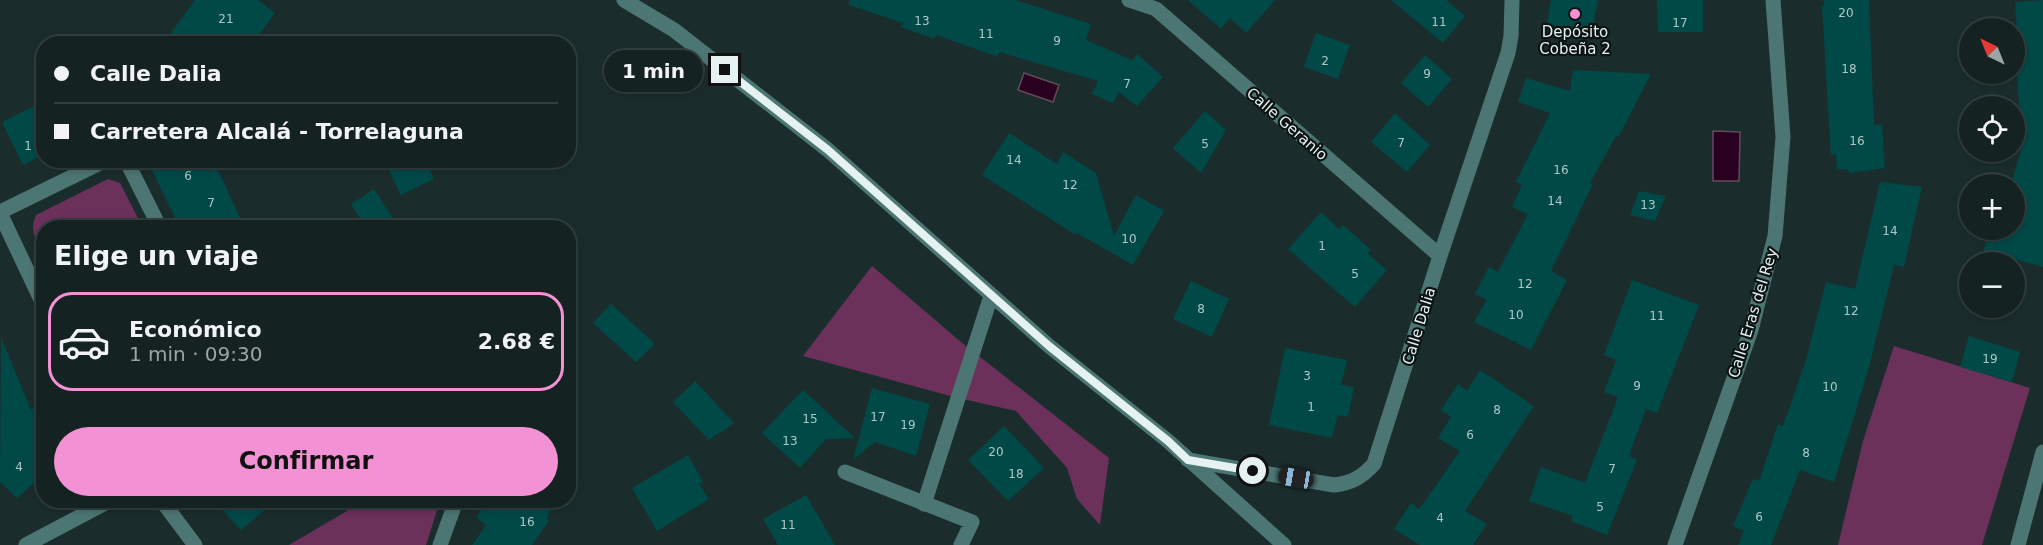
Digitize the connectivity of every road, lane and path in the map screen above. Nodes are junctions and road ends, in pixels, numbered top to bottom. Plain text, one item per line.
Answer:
1 (624, 0) edge
2 (1129, 0) edge
3 (1512, 0) edge
4 (1773, 0) edge
5 (1157, 5) edge
6 (90, 168) edge
7 (130, 168) edge
8 (0, 213) edge
9 (156, 220) edge
10 (1440, 256) junction
11 (36, 289) edge
12 (991, 296) junction
13 (2043, 452) edge
14 (1188, 460) junction
15 (845, 472) dead end
16 (924, 504) junction
17 (96, 508) edge
18 (167, 508) edge
19 (453, 508) edge
20 (26, 545) edge
21 (195, 545) edge
22 (440, 545) edge
23 (961, 545) edge
24 (1284, 545) edge
25 (1675, 545) edge
26 (2018, 545) edge

1 - 12 street
2 - 5 street, Calle Geranio
3 - 10 street, Calle Dalia
4 - 25 street, Calle Eras del Rey
5 - 10 street, Calle Geranio
6 - 8 street
7 - 9 street
8 - 11 street
10 - 14 street, Calle Dalia
12 - 14 street
12 - 16 street
13 - 26 street
14 - 24 street
15 - 16 street
16 - 23 street
17 - 20 street
18 - 21 street
19 - 22 street

